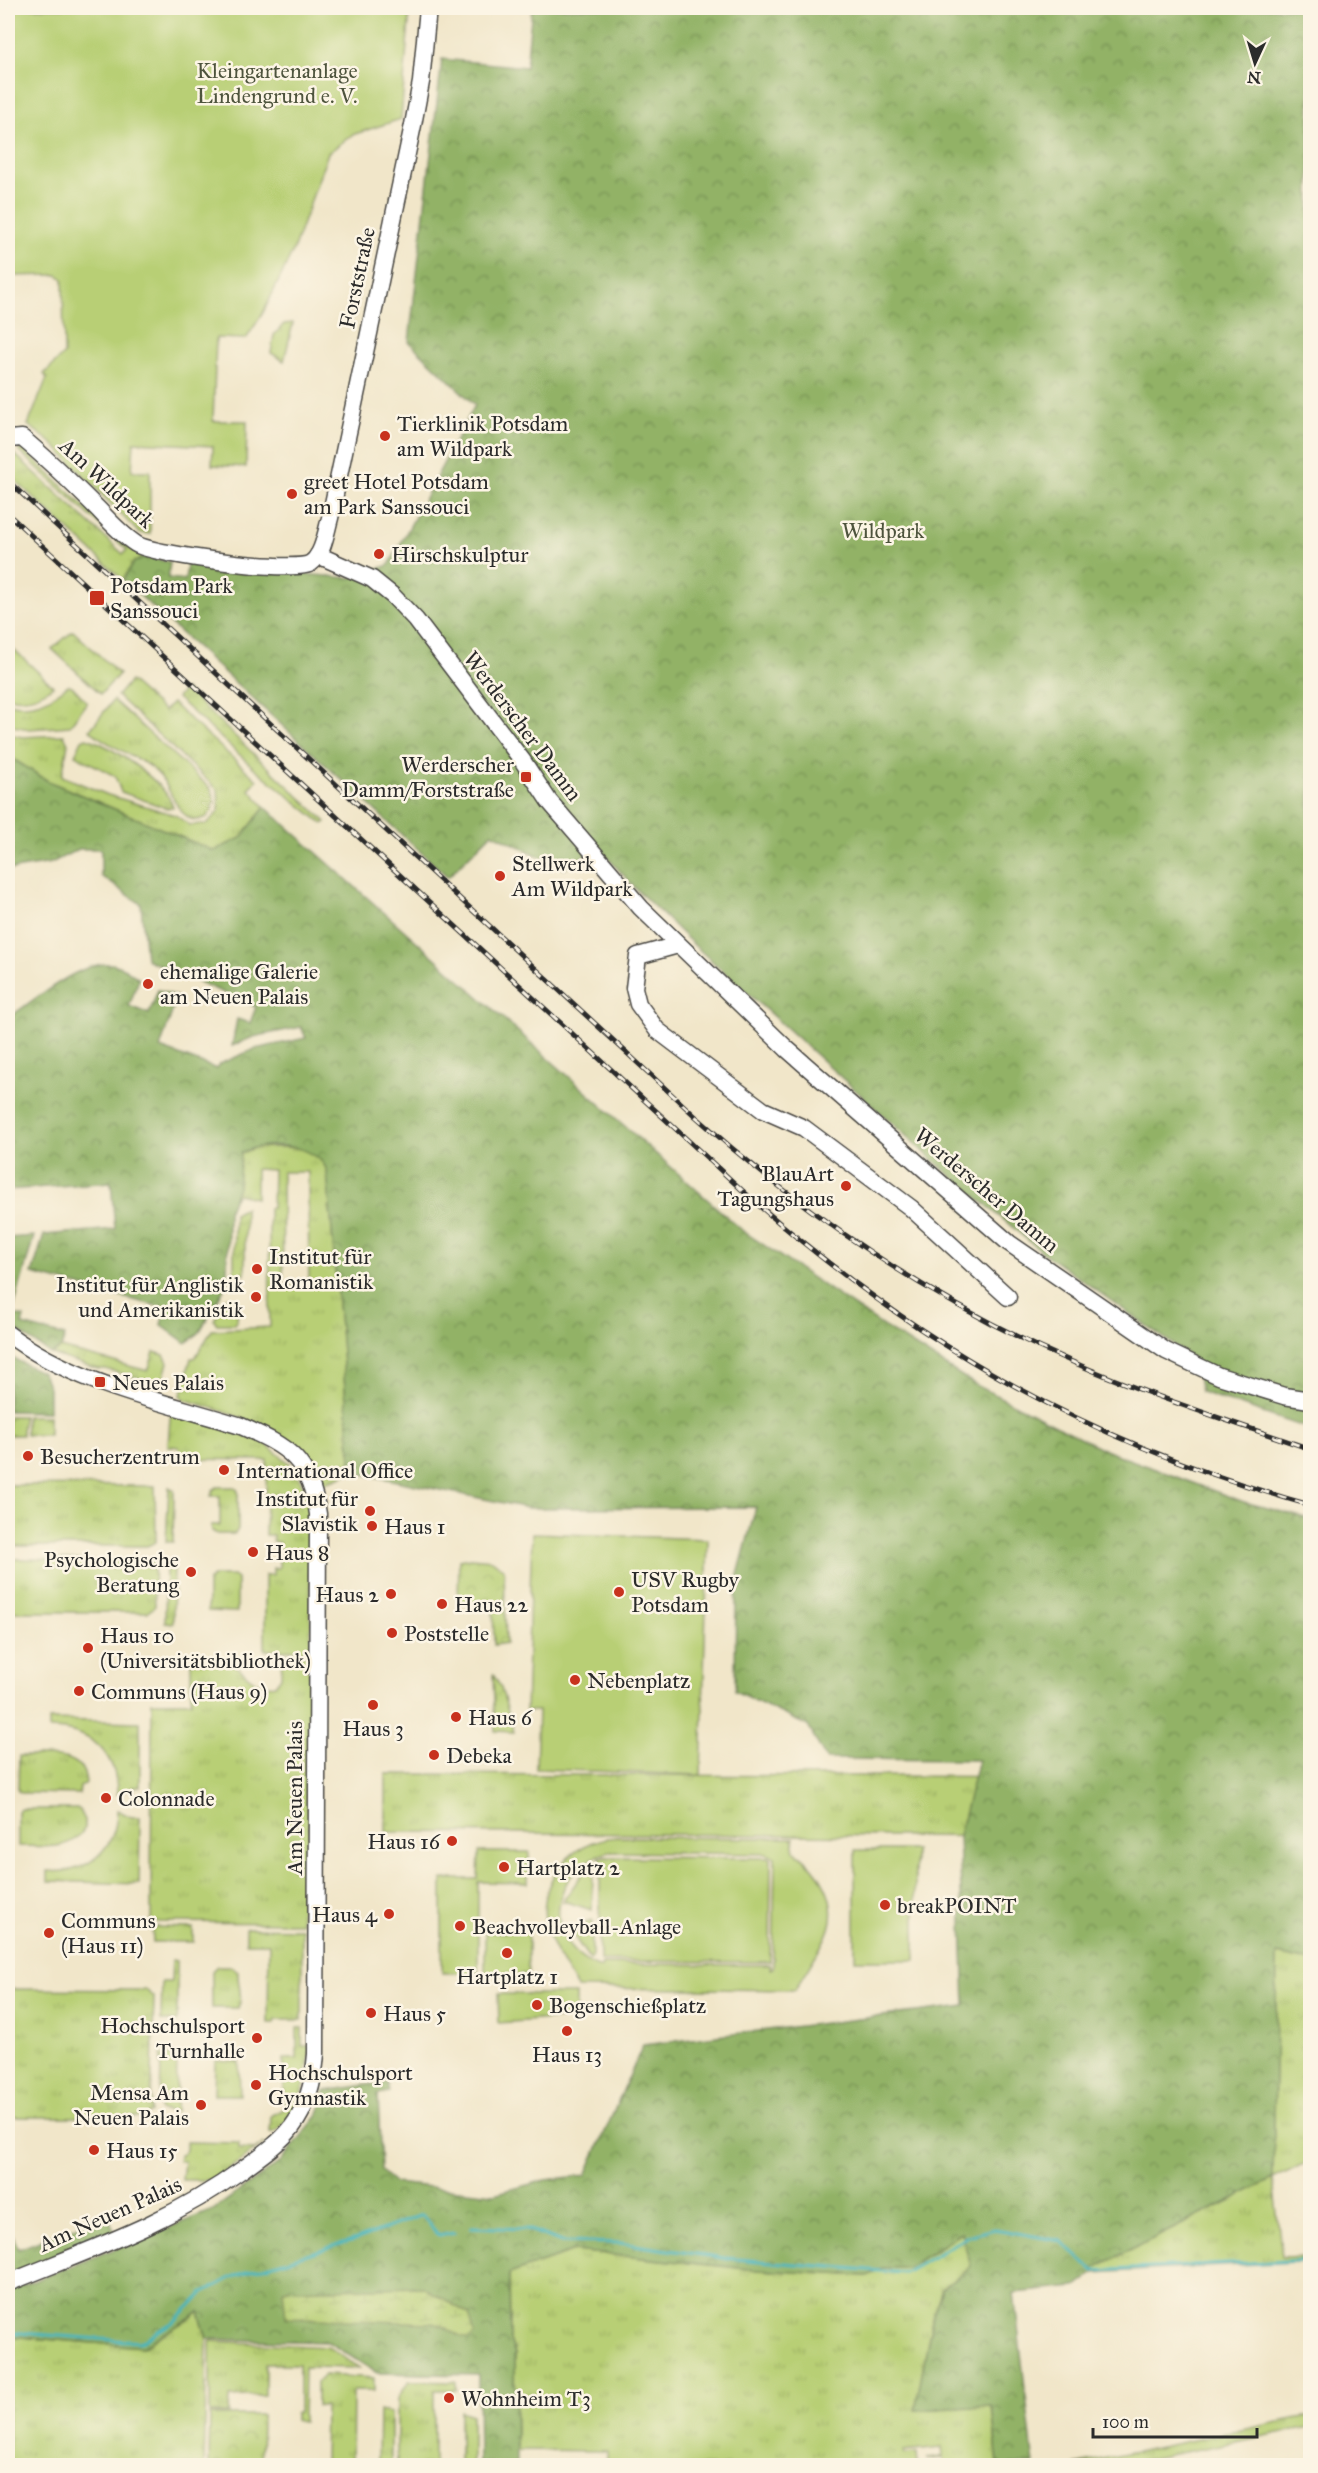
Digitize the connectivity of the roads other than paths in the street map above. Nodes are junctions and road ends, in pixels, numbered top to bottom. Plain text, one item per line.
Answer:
1 (428, 8) edge
2 (8, 439) edge
3 (318, 555) junction
4 (678, 945) junction
5 (1008, 1297) dead end
6 (8, 1334) edge
7 (1311, 1400) edge
8 (8, 2283) edge

1 - 3 street, Forststraße
2 - 3 street, Am Wildpark
3 - 4 street, Werderscher Damm
4 - 5 street
4 - 7 street, Werderscher Damm
6 - 8 street, Am Neuen Palais

